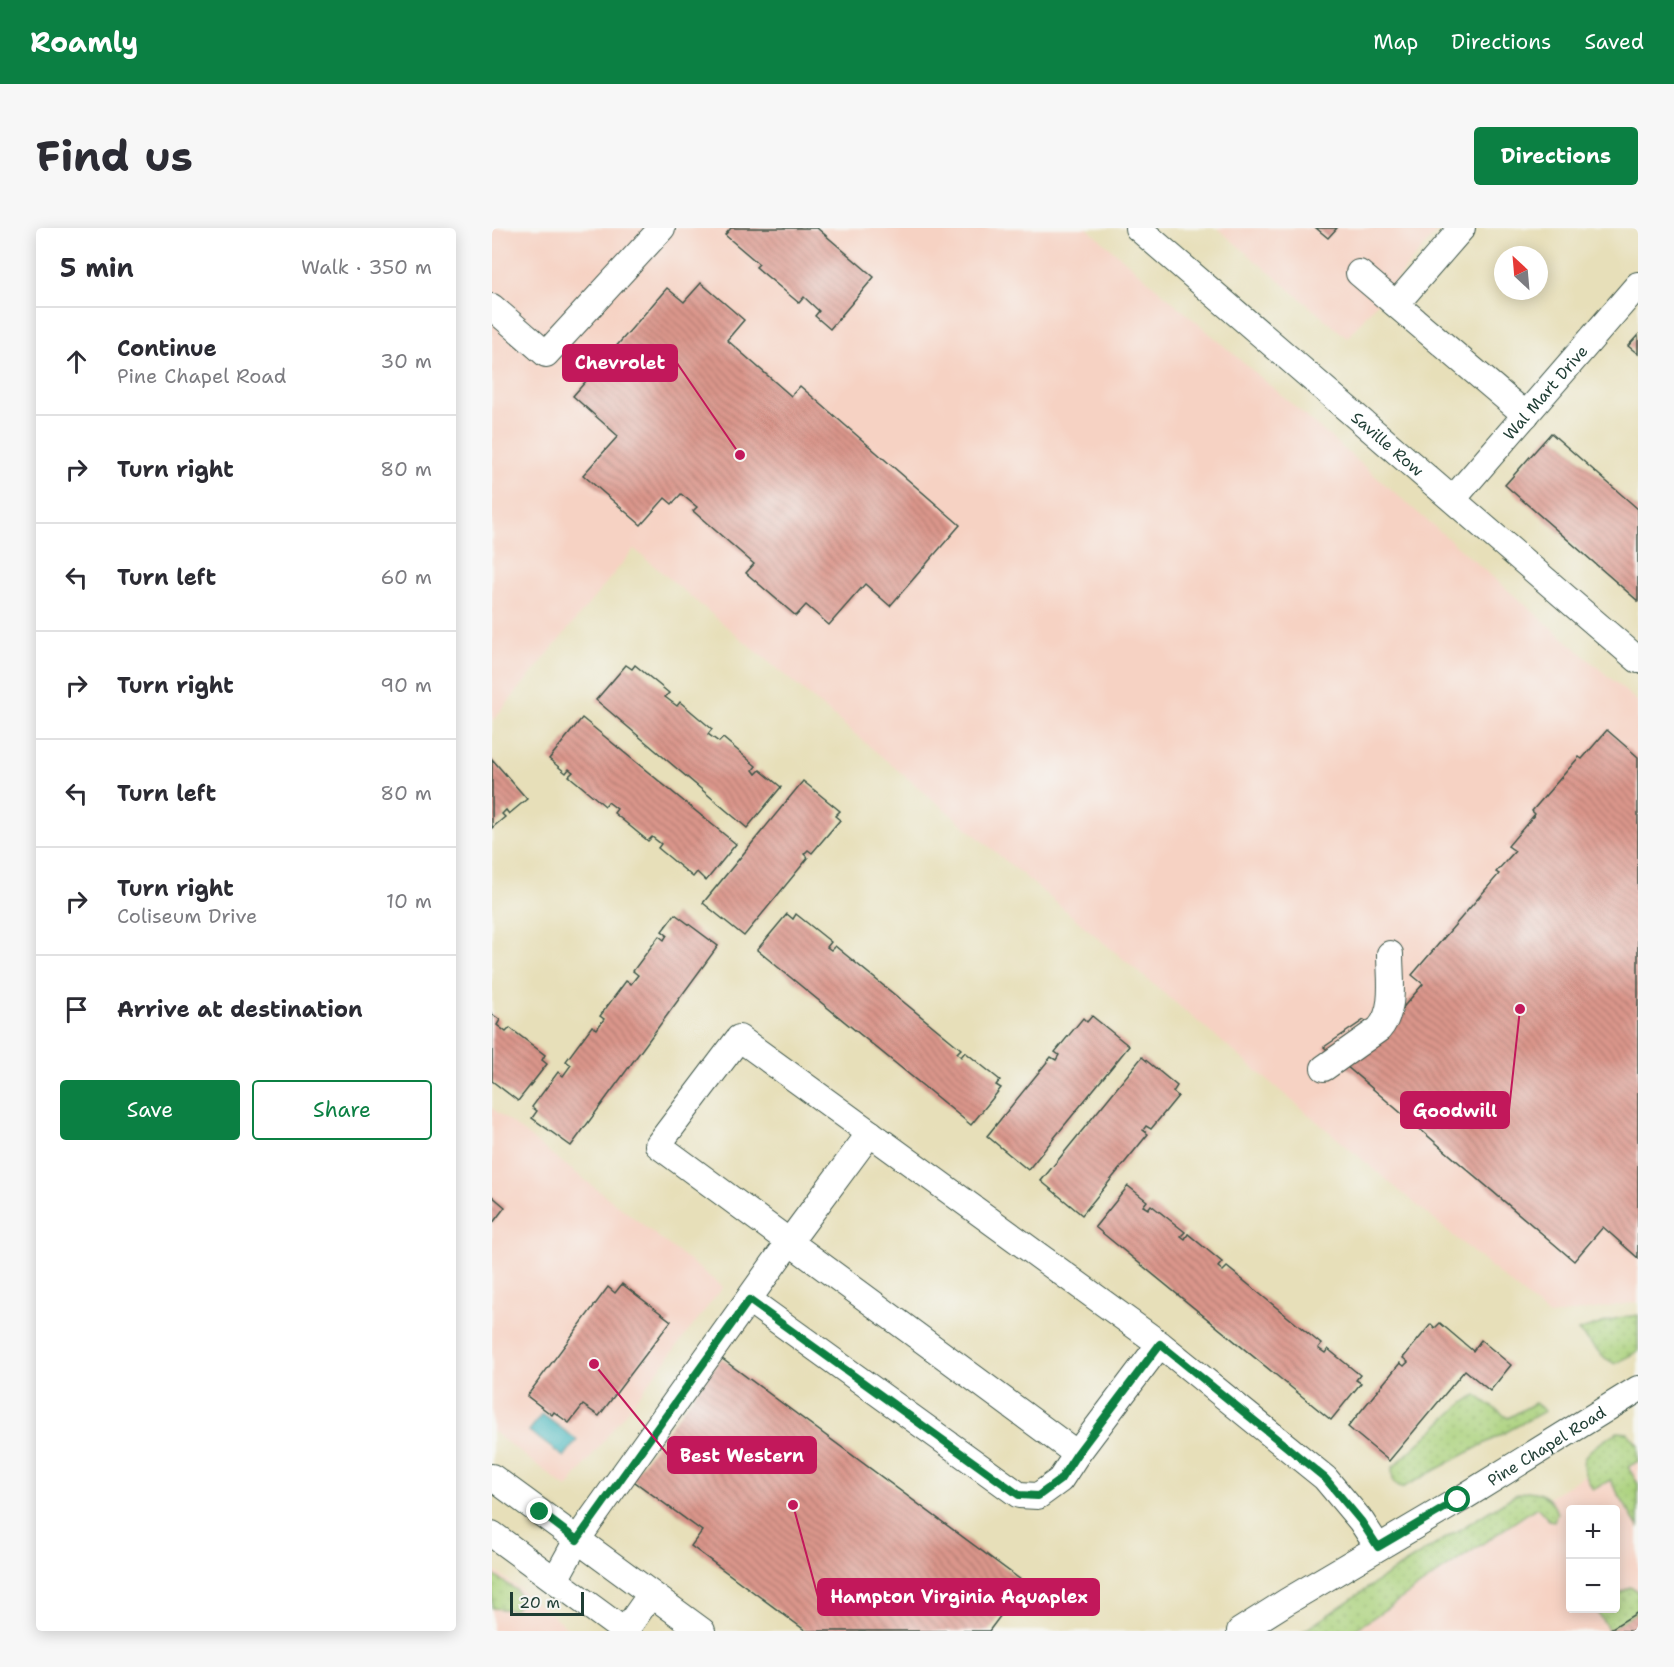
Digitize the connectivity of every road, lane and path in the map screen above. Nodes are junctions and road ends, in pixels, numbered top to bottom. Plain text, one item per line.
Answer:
1 (662, 228) edge
2 (1138, 228) edge
3 (1462, 228) edge
4 (1359, 273) dead end
5 (1638, 285) edge
6 (1396, 304) junction
7 (492, 307) edge
8 (1526, 415) junction
9 (1453, 500) junction
10 (1638, 660) edge
11 (1390, 954) dead end
12 (1324, 1068) dead end
13 (870, 1133) junction
14 (790, 1242) junction
15 (749, 1300) junction
16 (1160, 1344) junction
17 (1638, 1389) edge
18 (1077, 1454) junction
19 (492, 1477) edge
20 (492, 1534) edge
21 (577, 1540) junction
22 (1378, 1547) junction
23 (555, 1580) junction
24 (651, 1594) junction
25 (624, 1631) edge
26 (702, 1631) edge
27 (1240, 1631) edge

1 - 7 street
2 - 9 street, Saville Row
3 - 6 street
4 - 6 street
5 - 8 street, Wal Mart Drive
6 - 8 street
8 - 9 street, Wal Mart Drive
9 - 10 street, Saville Row
11 - 12 street
13 - 14 street
13 - 14 street
13 - 16 street
14 - 15 street
14 - 18 street
15 - 18 street
15 - 21 street
16 - 18 street
16 - 22 street
17 - 22 street, Pine Chapel Road
19 - 21 street
20 - 23 street
21 - 23 street
21 - 24 street
22 - 27 street, Pine Chapel Road
23 - 25 street
24 - 25 street
24 - 26 street

